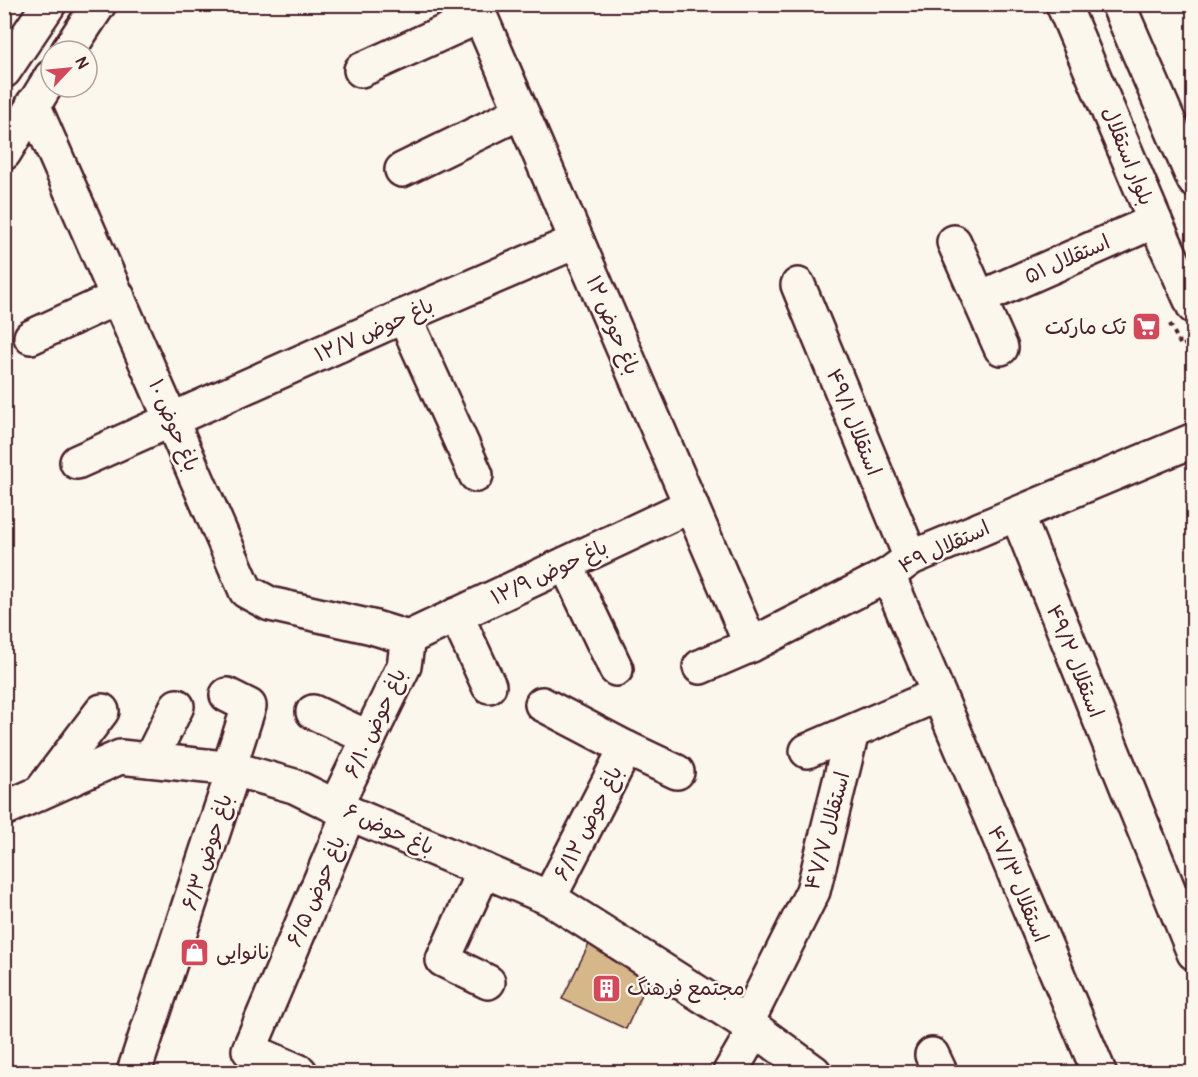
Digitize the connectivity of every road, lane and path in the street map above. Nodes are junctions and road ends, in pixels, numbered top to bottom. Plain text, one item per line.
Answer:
1 (49, 4) edge
2 (99, 4) edge
3 (1063, 4) edge
4 (1118, 4) edge
5 (477, 10) edge
6 (76, 39) edge
7 (6, 65) edge
8 (361, 70) dead end
9 (39, 95) edge
10 (33, 104) junction
11 (521, 112) junction
12 (1166, 117) junction
13 (1121, 137) junction
14 (4, 153) edge
15 (402, 170) dead end
16 (1194, 180) edge
17 (1155, 221) junction
18 (577, 242) junction
19 (954, 242) dead end
20 (798, 285) dead end
21 (118, 297) junction
22 (980, 297) junction
23 (1180, 313) edge
24 (404, 316) junction
25 (31, 337) dead end
26 (1194, 341) edge
27 (1001, 348) dead end
28 (173, 421) junction
29 (1194, 440) edge
30 (77, 462) dead end
31 (476, 476) dead end
32 (691, 505) junction
33 (1017, 514) junction
34 (566, 564) junction
35 (899, 566) junction
36 (456, 615) junction
37 (408, 638) junction
38 (751, 645) junction
39 (700, 668) dead end
40 (616, 669) dead end
41 (489, 687) dead end
42 (227, 695) dead end
43 (937, 696) junction
44 (542, 704) dead end
45 (177, 706) dead end
46 (102, 711) dead end
47 (313, 712) dead end
48 (852, 732) junction
49 (369, 738) junction
50 (626, 748) junction
51 (807, 751) dead end
52 (150, 760) junction
53 (232, 768) junction
54 (677, 772) dead end
55 (40, 793) junction
56 (4, 809) edge
57 (343, 809) junction
58 (484, 870) junction
59 (549, 898) junction
60 (1194, 953) edge
61 (488, 982) dead end
62 (750, 1026) junction
63 (134, 1072) edge
64 (300, 1072) edge
65 (730, 1072) edge
66 (814, 1072) edge
67 (1099, 1072) edge

1 - 7 street
2 - 6 street
3 - 13 street, بلوار استقلال
4 - 12 street
5 - 8 street
5 - 11 street, ۱۲ باغ حوض
9 - 10 street
10 - 14 street
10 - 21 street, ۱۰ باغ حوض
11 - 15 street
11 - 18 street, ۱۲ باغ حوض
12 - 13 street
12 - 16 street
13 - 17 street, بلوار استقلال
17 - 22 street, ۵۱ استقلال
17 - 23 street, بلوار استقلال
18 - 24 street, ۱۲/۷ باغ حوض
18 - 32 street, ۱۲ باغ حوض
19 - 22 street
20 - 35 street, ۴۹/۱ استقلال
21 - 25 street
21 - 28 street, ۱۰ باغ حوض
22 - 27 street
23 - 26 path
24 - 28 street, ۱۲/۷ باغ حوض
24 - 31 street
28 - 30 street, ۱۲/۷ باغ حوض
28 - 37 street, ۱۰ باغ حوض
29 - 33 street, ۴۹ استقلال
32 - 34 street, ۱۲/۹ باغ حوض
32 - 38 street, ۱۲ باغ حوض
33 - 35 street, ۴۹ استقلال
33 - 60 street, ۴۹/۲ استقلال
34 - 36 street, ۱۲/۹ باغ حوض
34 - 40 street
35 - 38 street, ۴۹ استقلال
35 - 43 street, ۴۹/۱ استقلال
36 - 37 street, ۱۲/۹ باغ حوض
36 - 41 street
37 - 49 street, ۶/۱۰ باغ حوض
38 - 39 street, ۴۹ استقلال
42 - 53 street, ۶/۳ باغ حوض
43 - 48 street
43 - 67 street, ۴۷/۳ استقلال
44 - 50 street
45 - 52 street
46 - 55 street
47 - 49 street
48 - 51 street
48 - 62 street, ۴۷/۷ استقلال
49 - 57 street, ۶/۱۰ باغ حوض
50 - 54 street
50 - 59 street, ۶/۱۲ باغ حوض
52 - 53 street, ۶ باغ حوض
52 - 55 street, ۶ باغ حوض
53 - 57 street, ۶ باغ حوض
53 - 63 street, ۶/۳ باغ حوض
55 - 56 street, ۶ باغ حوض
57 - 58 street, ۶ باغ حوض
57 - 64 street, ۶/۵ باغ حوض
58 - 59 street, ۶ باغ حوض
58 - 61 street
59 - 62 street, ۶ باغ حوض
62 - 65 street, ۴۷/۷ استقلال
62 - 66 street, ۶ باغ حوض

